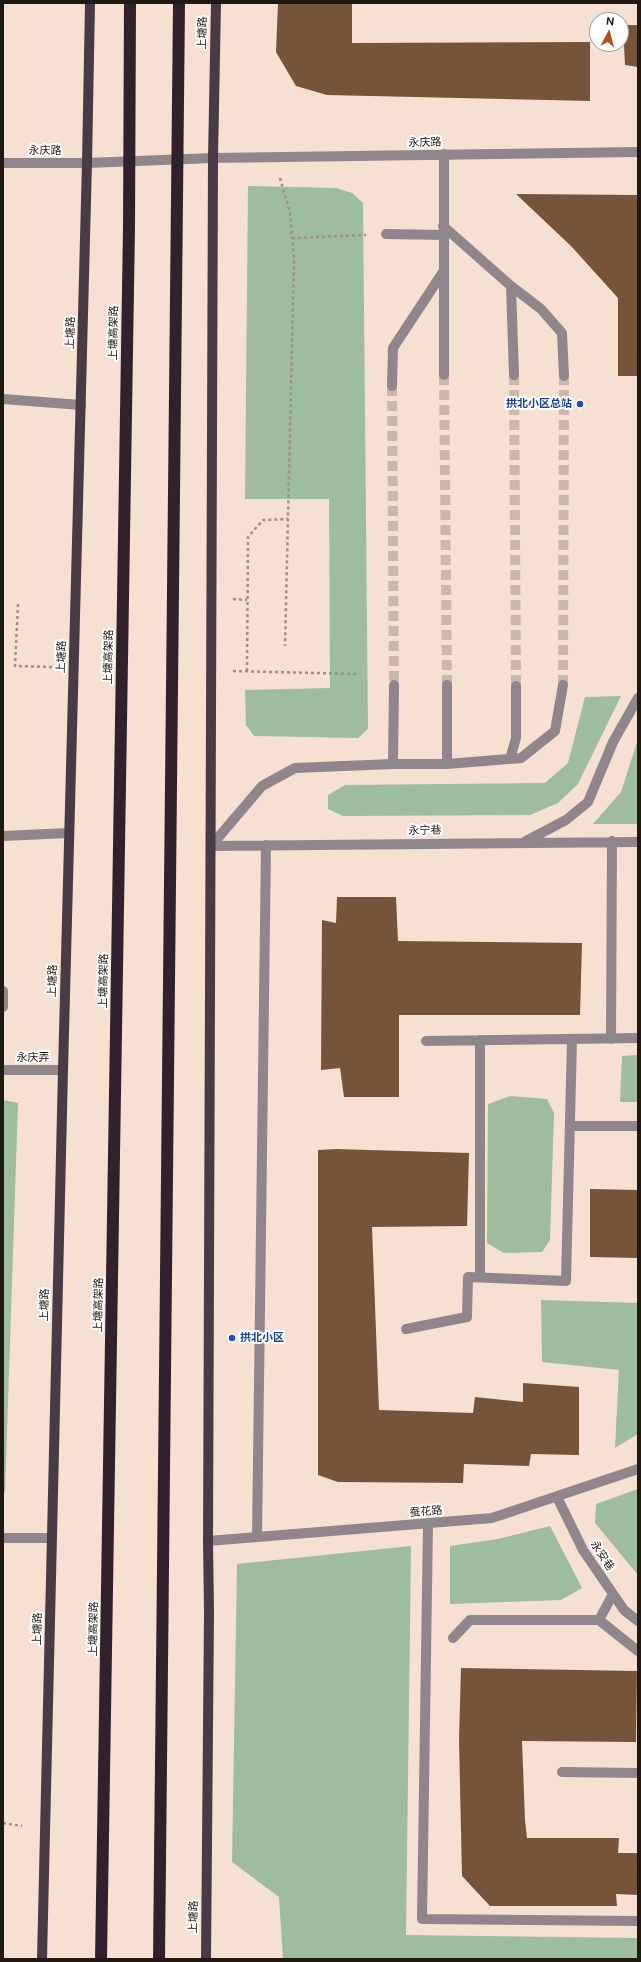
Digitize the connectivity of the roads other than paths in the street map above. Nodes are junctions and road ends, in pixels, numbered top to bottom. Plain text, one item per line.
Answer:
1 (90, 3) edge
2 (130, 3) edge
3 (179, 3) edge
4 (216, 3) edge
5 (638, 152) edge
6 (444, 154) junction
7 (213, 158) junction
8 (3, 163) edge
9 (88, 164) junction
10 (443, 230) junction
11 (386, 234) road end
12 (443, 272) junction
13 (511, 286) junction
14 (444, 375) tunnel mouth
15 (514, 375) tunnel mouth
16 (564, 376) tunnel mouth
17 (392, 386) tunnel mouth
18 (3, 399) edge
19 (81, 405) junction
20 (394, 685) tunnel mouth
21 (447, 685) tunnel mouth
22 (563, 685) tunnel mouth
23 (516, 686) tunnel mouth
24 (638, 698) edge
25 (510, 759) junction
26 (393, 764) junction
27 (447, 764) junction
28 (69, 833) junction
29 (3, 836) edge
30 (612, 841) junction
31 (524, 842) junction
32 (638, 842) edge
33 (266, 845) junction
34 (211, 846) junction
35 (3, 991) edge
36 (3, 1007) edge
37 (638, 1038) edge
38 (611, 1039) junction
39 (480, 1040) junction
40 (572, 1040) junction
41 (426, 1041) dead end
42 (3, 1070) edge
43 (63, 1070) junction
44 (570, 1126) junction
45 (638, 1126) edge
46 (480, 1277) junction
47 (406, 1329) dead end
48 (638, 1468) edge
49 (557, 1497) junction
50 (428, 1524) junction
51 (257, 1537) junction
52 (3, 1538) edge
53 (52, 1538) junction
54 (208, 1541) junction
55 (613, 1594) junction
56 (599, 1620) junction
57 (638, 1621) edge
58 (454, 1638) dead end
59 (638, 1652) edge
60 (562, 1772) dead end
61 (638, 1773) edge
62 (638, 1921) edge
63 (42, 1959) edge
64 (101, 1959) edge
65 (159, 1959) edge
66 (206, 1959) edge

1 - 9 main road, 上塘路
2 - 64 highway, 上塘高架路
3 - 65 highway
4 - 7 main road, 上塘路
5 - 6 street, 永庆路
6 - 7 street, 永庆路
6 - 10 street
7 - 9 street, 永庆路
7 - 34 main road, 上塘路
8 - 9 street, 永庆路
9 - 19 main road, 上塘路
10 - 11 street
10 - 12 street
10 - 13 street
12 - 14 street
12 - 17 street
13 - 15 street
13 - 16 street
18 - 19 street
19 - 28 main road, 上塘路
20 - 26 street
21 - 27 street
22 - 25 street
23 - 25 street
24 - 31 street
25 - 27 street
26 - 27 street
26 - 34 street
28 - 29 street
28 - 43 main road, 上塘路
30 - 31 street, 永宁巷
30 - 32 street, 永宁巷
30 - 38 street
31 - 33 street, 永宁巷
33 - 34 street, 永宁巷
33 - 51 street
34 - 54 main road, 上塘路
35 - 36 street
37 - 38 street
38 - 40 street
39 - 40 street
39 - 41 street
39 - 46 street
40 - 44 street
42 - 43 street, 永庆弄
43 - 53 main road, 上塘路
44 - 45 street
44 - 46 street
46 - 47 street
48 - 49 street, 蚕花路
49 - 50 street, 蚕花路
49 - 55 street, 永安巷
50 - 51 street, 蚕花路
50 - 62 street
51 - 54 street, 蚕花路
52 - 53 street
53 - 63 main road, 上塘路
54 - 66 main road, 上塘路
55 - 56 street
55 - 57 street, 永安巷
56 - 58 street
56 - 59 street
60 - 61 street

